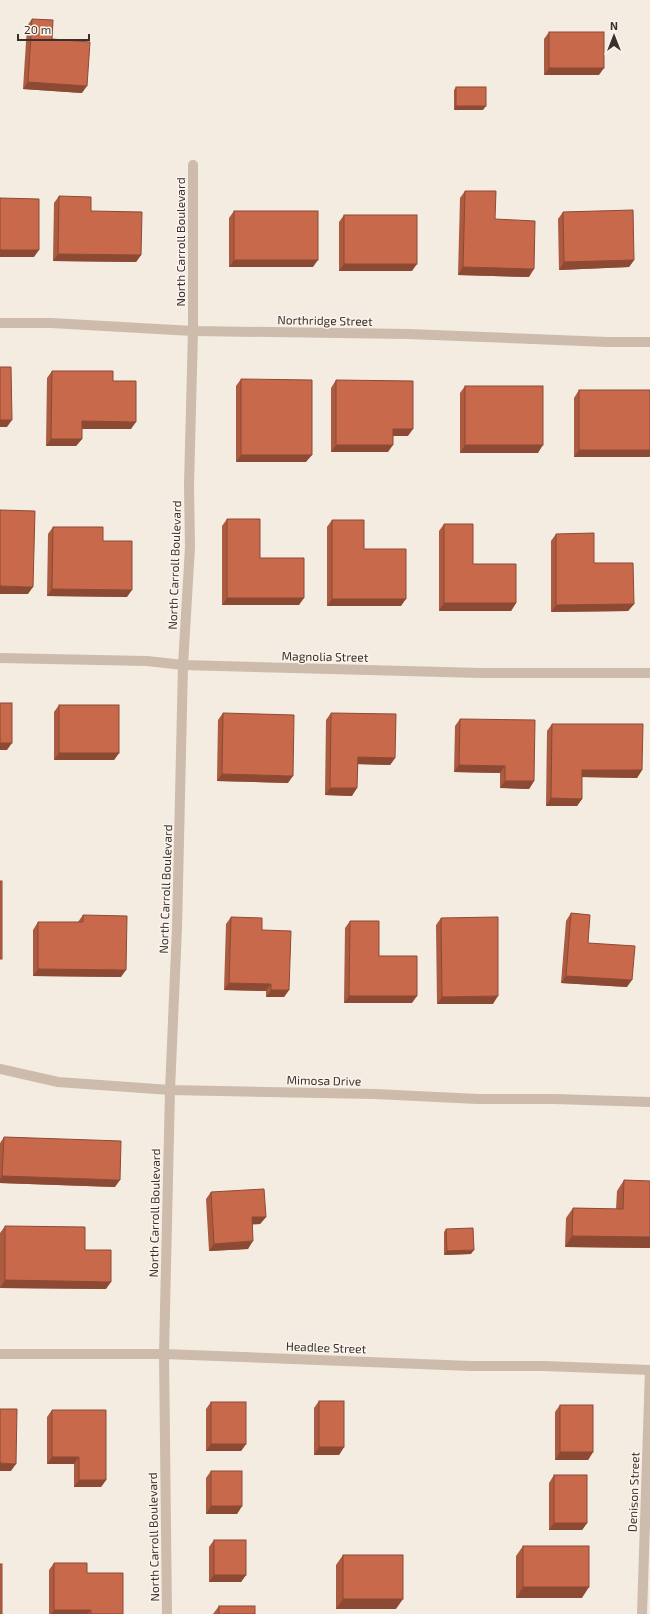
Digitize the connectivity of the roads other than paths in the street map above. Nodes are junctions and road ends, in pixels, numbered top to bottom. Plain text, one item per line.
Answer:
1 (193, 165) dead end
2 (0, 323) edge
3 (193, 331) junction
4 (650, 342) edge
5 (0, 658) edge
6 (183, 665) junction
7 (650, 674) edge
8 (0, 1069) edge
9 (170, 1090) junction
10 (650, 1102) edge
11 (0, 1354) edge
12 (164, 1354) junction
13 (650, 1370) edge
14 (167, 1614) edge
15 (642, 1614) edge

1 - 3 street, North Carroll Boulevard
2 - 3 street, Northridge Street
3 - 4 street, Northridge Street
3 - 6 street, North Carroll Boulevard
5 - 6 street, Magnolia Street
6 - 7 street, Magnolia Street
6 - 9 street, North Carroll Boulevard
8 - 9 street, Mimosa Drive
9 - 10 street, Mimosa Drive
9 - 12 street, North Carroll Boulevard
11 - 12 street, Headlee Street
12 - 13 street, Headlee Street
12 - 14 street, North Carroll Boulevard
13 - 15 street, Denison Street

